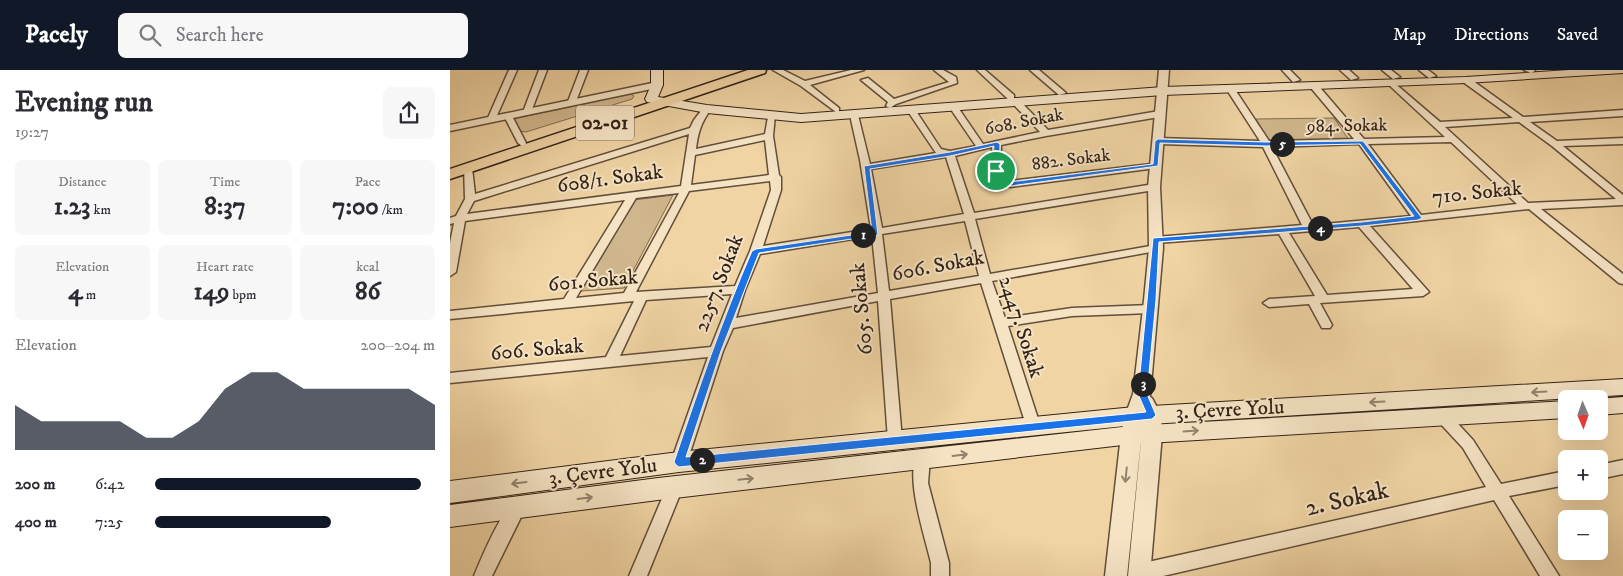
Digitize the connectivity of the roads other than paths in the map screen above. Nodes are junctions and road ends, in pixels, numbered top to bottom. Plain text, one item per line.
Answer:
1 (513, 70) edge
2 (543, 70) edge
3 (584, 70) edge
4 (657, 70) edge
5 (664, 70) edge
6 (740, 70) edge
7 (760, 70) edge
8 (777, 70) edge
9 (860, 70) edge
10 (938, 70) edge
11 (981, 70) edge
12 (1034, 70) edge
13 (1164, 70) edge
14 (1286, 70) edge
15 (1558, 70) edge
16 (1618, 70) edge
17 (1529, 71) edge
18 (1623, 72) edge
19 (1428, 73) edge
20 (1349, 74) edge
21 (1465, 75) edge
22 (1391, 77) edge
23 (865, 80) dead end
24 (1296, 80) junction
25 (804, 84) junction
26 (657, 85) junction
27 (1314, 86) junction
28 (1163, 88) junction
29 (1231, 90) junction
30 (1062, 93) junction
31 (676, 97) junction
32 (651, 99) junction
33 (1014, 100) junction
34 (571, 104) junction
35 (892, 104) junction
36 (954, 108) junction
37 (707, 109) junction
38 (836, 110) junction
39 (911, 110) junction
40 (527, 112) junction
41 (1623, 113) edge
42 (1159, 114) junction
43 (854, 115) junction
44 (508, 116) junction
45 (772, 117) junction
46 (491, 120) junction
47 (1523, 121) junction
48 (1440, 125) junction
49 (450, 128) edge
50 (694, 130) junction
51 (1046, 133) junction
52 (769, 136) junction
53 (1453, 139) junction
54 (1158, 141) junction
55 (1623, 141) edge
56 (522, 143) junction
57 (1361, 143) junction
58 (997, 144) junction
59 (1266, 144) junction
60 (1555, 144) junction
61 (980, 147) junction
62 (691, 153) junction
63 (950, 154) junction
64 (1156, 165) junction
65 (450, 166) edge
66 (866, 167) junction
67 (467, 168) junction
68 (450, 174) edge
69 (776, 177) junction
70 (1154, 187) junction
71 (686, 188) junction
72 (633, 196) junction
73 (470, 198) junction
74 (1623, 201) edge
75 (1528, 206) junction
76 (970, 218) junction
77 (1418, 218) junction
78 (455, 220) edge
79 (1362, 224) junction
80 (1309, 228) junction
81 (1283, 231) junction
82 (876, 233) junction
83 (1156, 244) junction
84 (756, 251) junction
85 (450, 272) edge
86 (1620, 275) edge
87 (985, 277) junction
88 (739, 290) junction
89 (628, 296) junction
90 (642, 296) junction
91 (884, 297) junction
92 (1318, 301) junction
93 (568, 302) junction
94 (1269, 303) dead end
95 (1151, 309) junction
96 (450, 315) edge
97 (1002, 323) junction
98 (728, 324) junction
99 (1326, 326) dead end
100 (716, 351) junction
101 (610, 363) junction
102 (450, 378) edge
103 (1623, 387) edge
104 (1623, 405) edge
105 (1608, 406) edge
106 (1558, 409) edge
107 (1442, 416) junction
108 (1033, 425) junction
109 (1142, 425) junction
110 (895, 440) junction
111 (922, 460) junction
112 (679, 462) junction
113 (1623, 467) edge
114 (1608, 470) edge
115 (1558, 480) edge
116 (675, 487) junction
117 (1498, 491) junction
118 (450, 492) edge
119 (518, 507) junction
120 (450, 516) edge
121 (1139, 575) edge
122 (483, 576) edge
123 (638, 576) edge
124 (940, 576) edge
125 (1116, 576) edge
126 (1550, 576) edge

1 - 46 street
2 - 40 street
3 - 34 street
4 - 26 main road
5 - 31 main road
6 - 31 main road
7 - 31 main road, 02-01
8 - 25 street
9 - 25 street
10 - 35 street
11 - 33 street
12 - 30 street
13 - 28 street
14 - 24 street
15 - 17 main road
16 - 18 main road
16 - 21 main road
17 - 21 main road
19 - 21 main road
19 - 22 main road
20 - 22 main road
20 - 24 main road
21 - 22 main road
21 - 47 street
22 - 27 main road
22 - 48 street, 984. Sokak
23 - 35 street
24 - 28 main road
25 - 38 street
26 - 32 main road
26 - 34 street
27 - 29 main road
27 - 57 street
28 - 29 main road
28 - 30 main road
28 - 33 main road
28 - 42 street
29 - 59 street
30 - 33 main road
31 - 32 main road
31 - 37 main road
31 - 38 main road
31 - 67 main road, 02-01
32 - 56 main road
33 - 35 main road
33 - 36 main road
33 - 51 street
34 - 40 street
35 - 38 main road
36 - 39 main road
36 - 61 street
37 - 45 main road
37 - 50 street
39 - 43 main road
39 - 63 street
40 - 44 street
41 - 47 street
42 - 51 street, 608. Sokak
42 - 54 street
43 - 45 main road
43 - 66 street, 605. Sokak
44 - 46 street
44 - 56 street
45 - 52 street, 2257. Sokak
46 - 49 street
47 - 48 street
47 - 60 street
48 - 53 street, 984. Sokak
50 - 62 street
50 - 73 street
51 - 58 street, 608. Sokak
52 - 62 street
52 - 69 street, 2257. Sokak
53 - 57 street, 984. Sokak
53 - 75 street
54 - 59 street, 984. Sokak
54 - 64 street
55 - 60 street
56 - 65 main road
57 - 59 street, 984. Sokak
57 - 77 street
58 - 61 street, 608. Sokak
58 - 64 street, 882. Sokak
59 - 80 street
60 - 74 street
61 - 63 street, 608. Sokak
62 - 71 street
63 - 66 street, 608. Sokak
63 - 76 street, 2447. Sokak
64 - 70 street
66 - 82 street, 605. Sokak
67 - 68 main road, 02-01
67 - 73 street
69 - 71 street, 608/1. Sokak
69 - 84 street, 2257. Sokak
70 - 76 street
70 - 83 street
71 - 72 street, 608/1. Sokak
71 - 89 street
72 - 78 street, 608/1. Sokak
72 - 93 street
73 - 78 street
74 - 75 street, 710. Sokak
75 - 77 street, 710. Sokak
75 - 86 street
76 - 82 street
76 - 87 street, 2447. Sokak
77 - 79 street, 710. Sokak
78 - 85 street
79 - 80 street, 710. Sokak
79 - 92 street
80 - 81 street, 710. Sokak
81 - 83 street, 710. Sokak
81 - 92 street
82 - 84 street
82 - 91 street, 605. Sokak
83 - 87 street, 606. Sokak
83 - 95 street
84 - 88 street, 2257. Sokak
87 - 91 street, 606. Sokak
87 - 97 street, 2447. Sokak
88 - 90 street, 601. Sokak
88 - 98 street, 2257. Sokak
89 - 90 street, 601. Sokak
89 - 93 street, 601. Sokak
90 - 101 street
91 - 98 street, 606. Sokak
91 - 110 street, 605. Sokak
92 - 94 street
92 - 99 street
93 - 96 street, 601. Sokak
95 - 97 street
95 - 109 street
97 - 108 street, 2447. Sokak
98 - 100 street, 2257. Sokak
100 - 101 street, 606. Sokak
100 - 112 street, 2257. Sokak
101 - 102 street, 606. Sokak
103 -> 109 main road, 3. Çevre Yolu
104 - 105 main road
106 - 107 main road, 3. Çevre Yolu
109 -> 107 main road, 3. Çevre Yolu
107 - 117 street
108 - 109 main road, 3. Çevre Yolu
108 - 110 main road, 3. Çevre Yolu
111 -> 109 main road, 3. Çevre Yolu
109 - 121 street
109 -> 125 street
110 - 112 main road, 3. Çevre Yolu
116 -> 111 main road, 3. Çevre Yolu
111 - 124 street
112 -> 118 main road, 3. Çevre Yolu
113 - 114 street
115 - 117 street, 2. Sokak
119 -> 116 main road, 3. Çevre Yolu
116 - 123 street
117 - 121 street, 2. Sokak
117 - 126 street
119 - 120 main road, 3. Çevre Yolu
119 - 122 street

